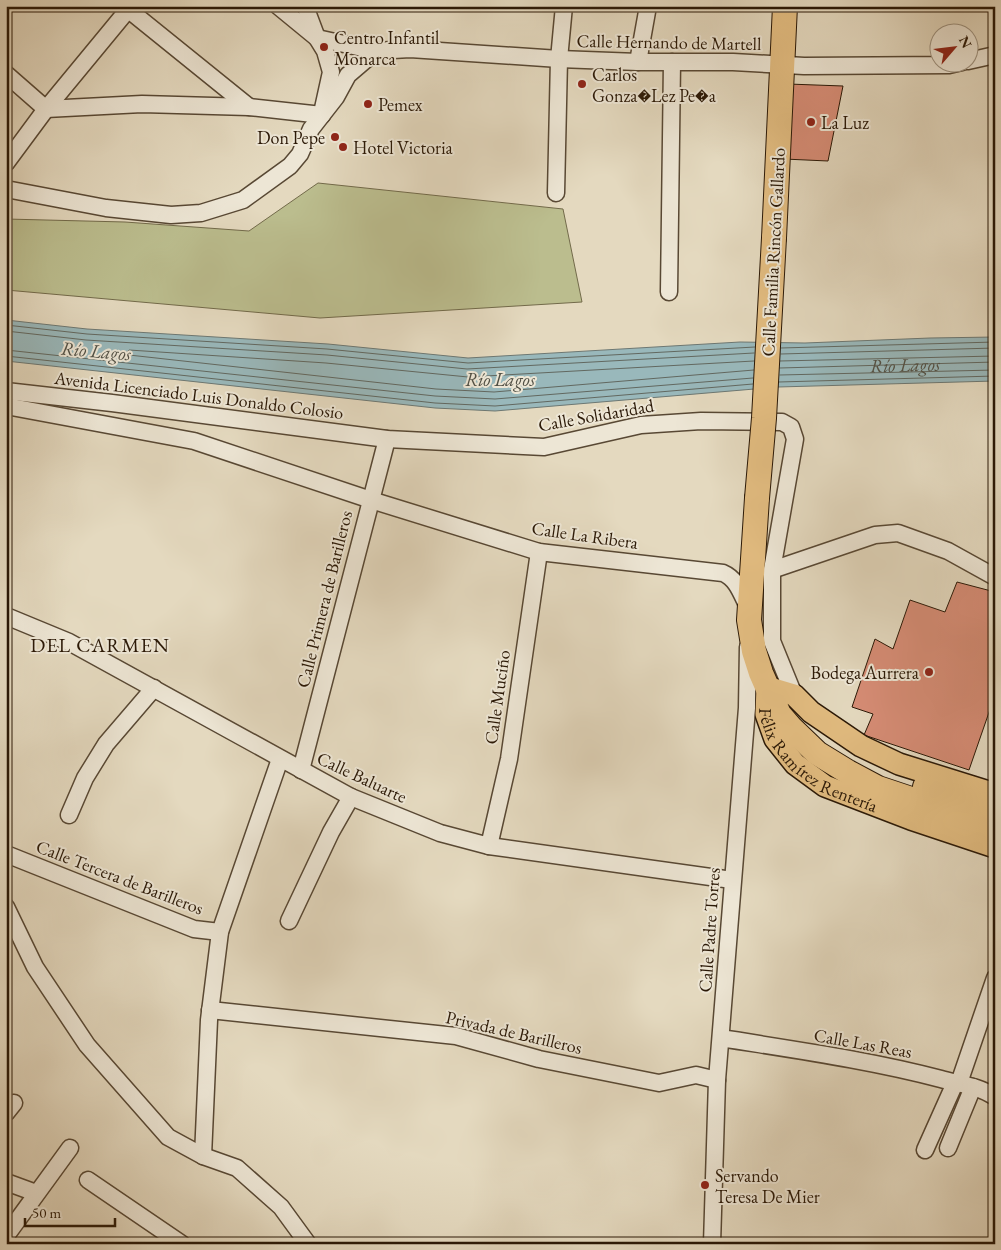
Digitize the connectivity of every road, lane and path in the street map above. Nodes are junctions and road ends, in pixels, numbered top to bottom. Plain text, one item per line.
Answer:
1 (278, 6) edge
2 (305, 6) edge
3 (564, 6) edge
4 (648, 6) edge
5 (785, 6) edge
6 (128, 7) edge
7 (317, 38) junction
8 (376, 51) junction
9 (995, 55) edge
10 (559, 59) junction
11 (978, 59) edge
12 (638, 62) junction
13 (672, 62) junction
14 (782, 64) junction
15 (928, 66) edge
16 (6, 74) edge
17 (250, 107) junction
18 (46, 109) junction
19 (322, 115) junction
20 (6, 163) edge
21 (6, 189) edge
22 (556, 193) dead end
23 (669, 292) dead end
24 (6, 391) edge
25 (6, 406) edge
26 (386, 439) junction
27 (370, 500) junction
28 (539, 552) junction
29 (772, 570) junction
30 (995, 577) edge
31 (749, 615) junction
32 (6, 616) edge
33 (767, 687) junction
34 (154, 688) junction
35 (794, 695) junction
36 (764, 712) junction
37 (811, 712) junction
38 (280, 759) junction
39 (836, 765) junction
40 (301, 770) junction
41 (351, 797) junction
42 (990, 797) edge
43 (69, 815) dead end
44 (995, 827) edge
45 (489, 846) junction
46 (995, 847) edge
47 (6, 854) edge
48 (732, 880) junction
49 (6, 907) edge
50 (289, 921) dead end
51 (220, 932) junction
52 (995, 978) edge
53 (210, 1010) junction
54 (721, 1038) junction
55 (717, 1080) junction
56 (963, 1084) junction
57 (995, 1097) edge
58 (70, 1148) dead end
59 (948, 1148) dead end
60 (925, 1150) dead end
61 (203, 1156) junction
62 (88, 1180) dead end
63 (6, 1182) edge
64 (36, 1192) junction
65 (6, 1236) edge
66 (182, 1244) edge
67 (308, 1244) edge
68 (712, 1244) edge

1 - 7 street
2 - 7 street
3 - 10 street
4 - 12 street
5 - 14 highway, Calle Familia Rincón Gallardo
6 - 17 street
6 - 18 street
7 - 8 street, Calle Hernando de Martell
7 - 19 street
8 - 10 street, Calle Hernando de Martell
8 - 19 street
9 - 11 street
10 - 12 street, Calle Hernando de Martell
10 - 22 street
12 - 13 street, Calle Hernando de Martell
13 - 14 street, Calle Hernando de Martell
13 - 23 street
14 - 15 street, Calle Hernando de Martell
14 - 31 highway, Calle Familia Rincón Gallardo, bridge
16 - 18 street
17 - 18 street
17 - 19 street
18 - 20 street
19 - 21 street
24 - 26 street, Avenida Licenciado Luis Donaldo Colosio
25 - 27 street, Avenida Licenciado Luis Donaldo Colosio
26 - 27 street, Calle Primera de Barilleros
26 - 29 street, Calle Solidaridad
27 - 28 street, Calle La Ribera
27 - 40 street, Calle Primera de Barilleros
28 - 31 street, Calle La Ribera
28 - 45 street, Calle Muciño
29 - 30 street
29 - 35 street
31 - 33 highway, Calle Familia Rincón Gallardo
31 - 36 street, Calle Padre Torres
32 - 34 street, Calle Baluarte
33 - 35 main road, Félix Ramírez Rentería
33 - 36 highway, Calle Familia Rincón Gallardo
34 - 38 street, Calle Baluarte
34 - 43 street
35 - 37 main road, Félix Ramírez Rentería
36 - 37 street
36 - 39 highway, Calle Familia Rincón Gallardo
36 - 46 main road, Félix Ramírez Rentería
36 - 48 street, Calle Padre Torres
37 - 42 main road, Félix Ramírez Rentería
38 - 40 street, Calle Baluarte
38 - 51 street
39 - 42 highway
39 - 44 highway, Calle Familia Rincón Gallardo
40 - 41 street, Calle Baluarte
41 - 45 street, Calle Baluarte
41 - 50 street
45 - 48 street, Calle Baluarte
47 - 51 street, Calle Tercera de Barilleros
48 - 54 street, Calle Padre Torres
49 - 61 street
51 - 53 street
52 - 56 street
53 - 55 street, Privada de Barilleros
53 - 61 street
54 - 55 street, Calle Padre Torres
54 - 56 street, Calle Las Reas
55 - 68 street, Calle Padre Torres
56 - 57 street, Calle Las Reas
56 - 59 street
56 - 60 street
58 - 64 street
61 - 67 street
62 - 66 street
63 - 64 street
64 - 65 street

